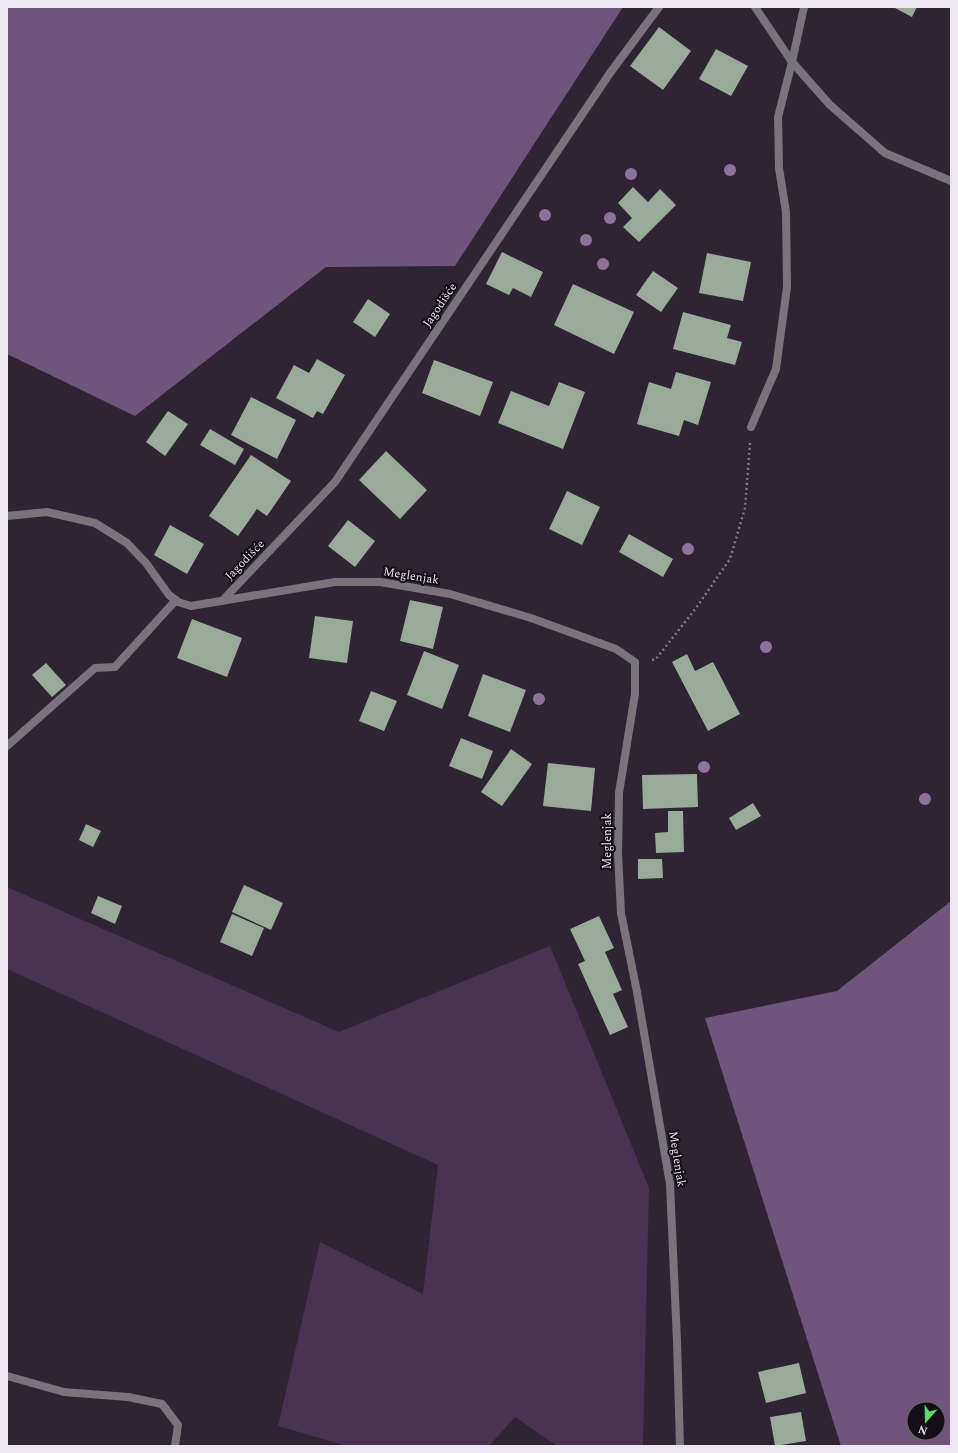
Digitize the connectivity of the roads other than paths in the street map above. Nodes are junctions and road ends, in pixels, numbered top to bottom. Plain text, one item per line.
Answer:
1 (659, 7) edge
2 (755, 7) edge
3 (804, 7) edge
4 (792, 62) junction
5 (951, 181) edge
6 (751, 427) road end
7 (7, 516) edge
8 (176, 600) junction
9 (222, 601) junction
10 (7, 746) edge
11 (7, 1376) edge
12 (175, 1446) edge
13 (680, 1446) edge

1 - 9 street, Jagodišće
2 - 4 street
3 - 4 street
4 - 5 street
4 - 6 street
7 - 8 street
8 - 9 street, Meglenjak
8 - 10 street
9 - 13 street, Meglenjak
11 - 12 street

